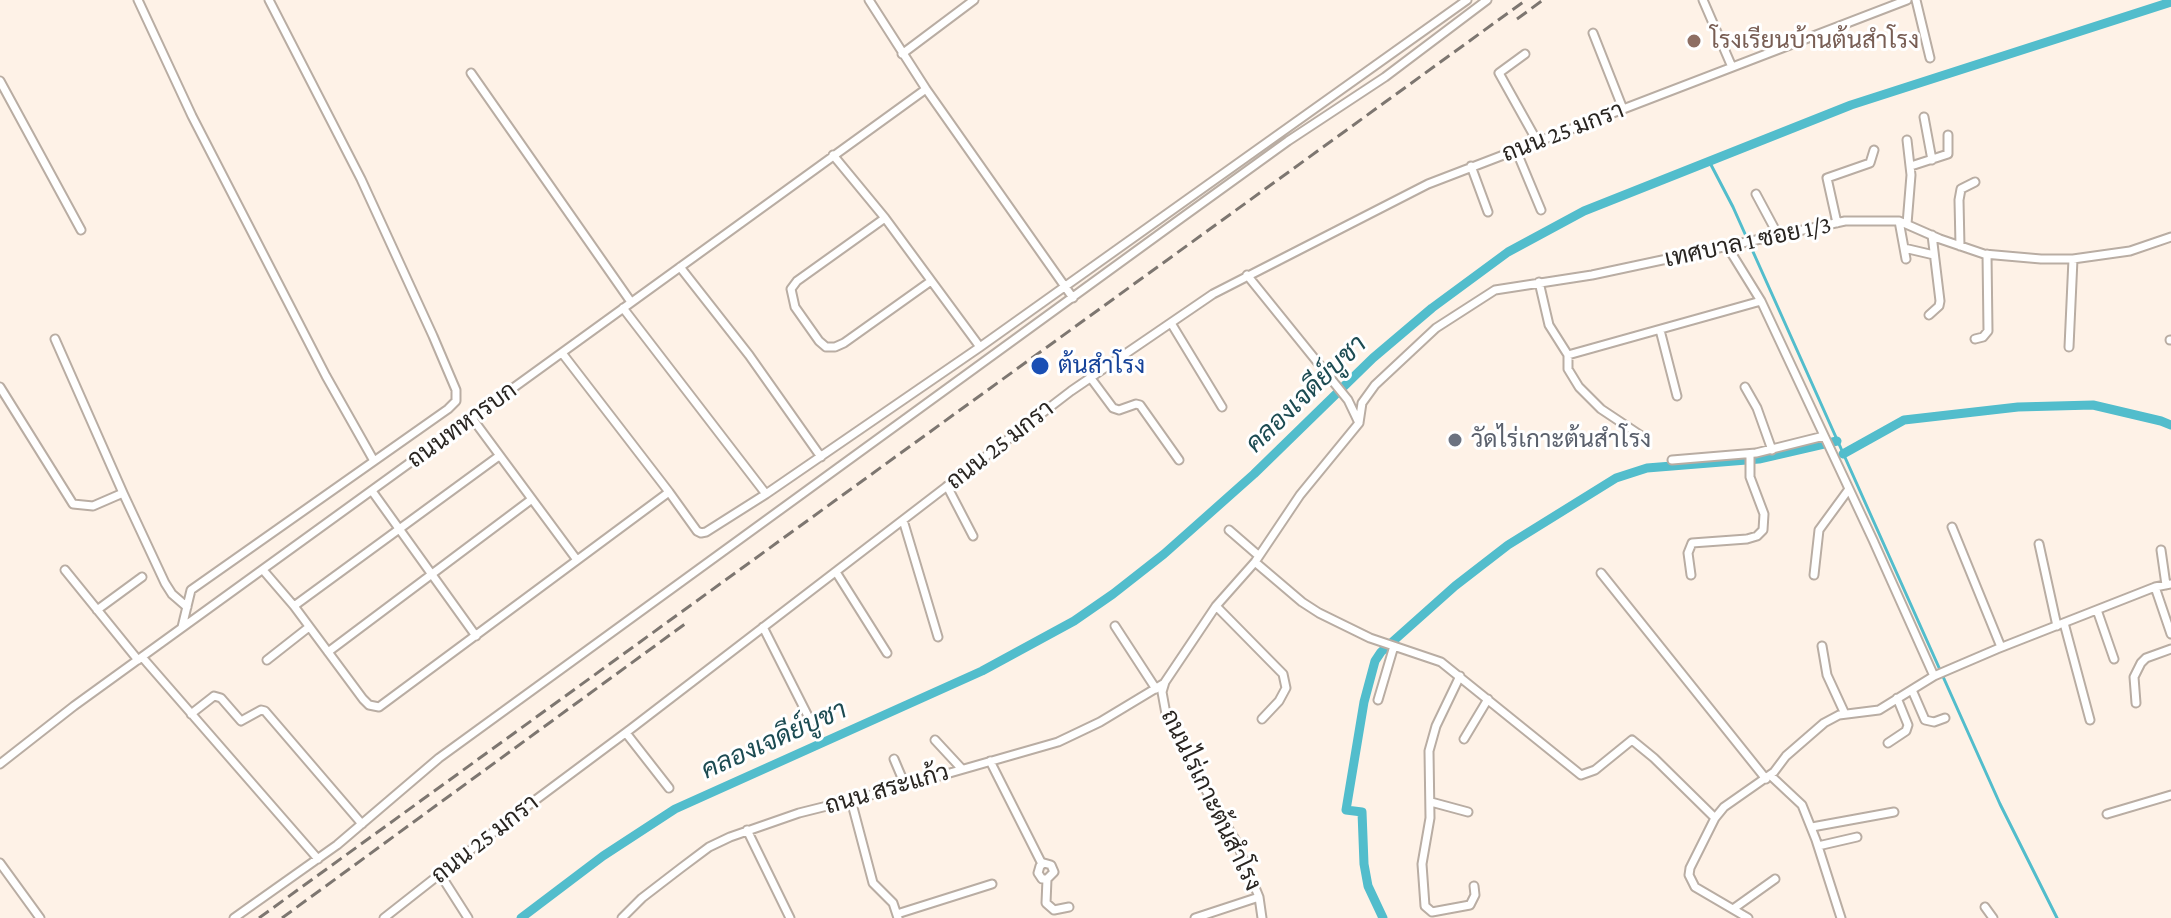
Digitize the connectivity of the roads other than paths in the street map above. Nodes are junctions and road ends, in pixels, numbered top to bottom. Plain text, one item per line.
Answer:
1 (138, 0) edge
2 (269, 0) edge
3 (869, 0) edge
4 (974, 0) edge
5 (1467, 0) edge
6 (1487, 0) edge
7 (1703, 0) edge
8 (1907, 0) edge
9 (1916, 0) edge
10 (1877, 4) edge
11 (1593, 33) dead end
12 (902, 54) junction
13 (1525, 54) dead end
14 (1930, 58) dead end
15 (1732, 67) junction
16 (471, 73) dead end
17 (0, 81) edge
18 (926, 89) junction
19 (1623, 109) junction
20 (1924, 117) dead end
21 (1948, 135) dead end
22 (1907, 140) dead end
23 (1537, 141) junction
24 (1516, 150) junction
25 (1874, 150) dead end
26 (833, 155) junction
27 (1932, 160) junction
28 (1471, 166) junction
29 (1911, 166) junction
30 (1975, 182) dead end
31 (1756, 194) dead end
32 (1541, 210) dead end
33 (1488, 212) dead end
34 (885, 218) junction
35 (1903, 222) junction
36 (1837, 223) junction
37 (81, 230) dead end
38 (1778, 235) junction
39 (1932, 235) junction
40 (2171, 237) edge
41 (1731, 245) junction
42 (1960, 246) junction
43 (1904, 248) junction
44 (1987, 254) junction
45 (1934, 255) junction
46 (1906, 259) dead end
47 (2073, 259) junction
48 (680, 267) junction
49 (1247, 275) junction
50 (931, 281) junction
51 (1539, 282) junction
52 (1066, 286) junction
53 (1073, 298) junction
54 (1761, 301) junction
55 (631, 302) junction
56 (623, 308) junction
57 (1929, 315) dead end
58 (1171, 323) junction
59 (1660, 330) junction
60 (55, 339) dead end
61 (1975, 339) dead end
62 (980, 347) junction
63 (2069, 347) dead end
64 (562, 353) junction
65 (1568, 355) junction
66 (1090, 377) junction
67 (0, 387) edge
68 (1745, 387) dead end
69 (1677, 396) dead end
70 (1222, 407) dead end
71 (472, 418) junction
72 (1359, 423) junction
73 (1640, 435) dead end
74 (1826, 440) junction
75 (1772, 450) junction
76 (499, 456) junction
77 (821, 457) junction
78 (1749, 458) junction
79 (1179, 460) dead end
80 (1672, 460) dead end
81 (374, 461) junction
82 (947, 486) junction
83 (1849, 489) junction
84 (372, 491) junction
85 (669, 492) junction
86 (123, 493) junction
87 (766, 494) junction
88 (532, 499) junction
89 (903, 520) junction
90 (1952, 527) dead end
91 (399, 529) junction
92 (1229, 530) dead end
93 (973, 536) dead end
94 (2039, 544) dead end
95 (2161, 550) dead end
96 (1257, 559) junction
97 (577, 560) junction
98 (65, 570) dead end
99 (263, 570) junction
100 (836, 572) junction
101 (432, 573) junction
102 (1601, 573) dead end
103 (1691, 575) dead end
104 (1814, 575) dead end
105 (142, 577) dead end
106 (2169, 584) edge
107 (2155, 587) junction
108 (294, 606) junction
109 (1216, 606) junction
110 (187, 607) junction
111 (97, 610) junction
112 (2097, 610) junction
113 (2061, 624) junction
114 (1115, 626) dead end
115 (182, 627) junction
116 (309, 627) junction
117 (763, 627) junction
118 (2171, 633) edge
119 (476, 636) junction
120 (938, 637) dead end
121 (1393, 646) junction
122 (1822, 646) dead end
123 (2001, 647) junction
124 (2171, 649) edge
125 (328, 652) junction
126 (887, 653) dead end
127 (140, 658) junction
128 (2114, 659) dead end
129 (267, 660) dead end
130 (1460, 676) junction
131 (1935, 676) junction
132 (1165, 682) junction
133 (1156, 689) junction
134 (1912, 690) junction
135 (1897, 698) junction
136 (1488, 699) junction
137 (1378, 700) dead end
138 (2136, 703) dead end
139 (191, 714) junction
140 (1845, 714) junction
141 (1945, 718) dead end
142 (1262, 719) dead end
143 (2090, 720) dead end
144 (811, 722) dead end
145 (626, 733) junction
146 (1464, 739) dead end
147 (935, 740) dead end
148 (1888, 743) dead end
149 (894, 759) dead end
150 (990, 761) junction
151 (0, 764) edge
152 (961, 768) junction
153 (1768, 777) junction
154 (905, 785) junction
155 (669, 788) dead end
156 (2171, 795) edge
157 (851, 800) junction
158 (1431, 802) junction
159 (1468, 812) dead end
160 (1894, 812) dead end
161 (2107, 814) dead end
162 (1715, 818) junction
163 (362, 824) junction
164 (1812, 827) junction
165 (747, 830) junction
166 (1857, 837) dead end
167 (1818, 846) junction
168 (318, 859) junction
169 (0, 863) edge
170 (440, 874) junction
171 (1775, 879) dead end
172 (992, 884) dead end
173 (1474, 886) dead end
174 (1259, 897) junction
175 (1069, 907) dead end
176 (1985, 907) dead end
177 (1733, 909) junction
178 (898, 916) edge
179 (40, 918) edge
180 (234, 918) edge
181 (384, 918) edge
182 (468, 918) edge
183 (622, 918) edge
184 (790, 918) edge
185 (1195, 918) edge
186 (1262, 918) edge
187 (1748, 918) edge
188 (1841, 918) edge
189 (1993, 918) edge

1 - 81 street
2 - 81 street
3 - 12 street
4 - 12 street
5 - 52 street
6 - 53 street
7 - 15 street
8 - 10 street, ถนน 25 มกรา
9 - 14 street
10 - 15 street, ถนน 25 มกรา
11 - 19 street
12 - 18 street
13 - 23 street
15 - 19 street, ถนน 25 มกรา
16 - 55 street
17 - 37 street
18 - 26 street, ถนนทหารบก
18 - 52 street
19 - 23 street, ถนน 25 มกรา
20 - 27 street
21 - 27 street
22 - 29 street
23 - 24 street, ถนน 25 มกรา
24 - 28 street, ถนน 25 มกรา
24 - 32 street
25 - 36 street
26 - 34 street
26 - 48 street, ถนนทหารบก
27 - 29 street
28 - 33 street
28 - 49 street, ถนน 25 มกรา
29 - 35 street
30 - 42 street
31 - 38 street
34 - 50 street
34 - 50 street
35 - 36 street, เทศบาล 1 ซอย 1/3
35 - 39 street, เทศบาล 1 ซอย 1/3
35 - 43 street
36 - 38 street, เทศบาล 1 ซอย 1/3
38 - 41 street, เทศบาล 1 ซอย 1/3
39 - 42 street, เทศบาล 1 ซอย 1/3
39 - 45 street
40 - 47 street, เทศบาล 1 ซอย 1/3
41 - 51 street, เทศบาล 1 ซอย 1/3
41 - 54 street
42 - 44 street, เทศบาล 1 ซอย 1/3
43 - 45 street
43 - 46 street
44 - 47 street, เทศบาล 1 ซอย 1/3
44 - 61 street
45 - 57 street
47 - 63 street
48 - 55 street, ถนนทหารบก
48 - 77 street
49 - 58 street, ถนน 25 มกรา
49 - 72 street
50 - 62 street
51 - 65 street
51 - 72 street, เทศบาล 1 ซอย 1/3
52 - 53 street
52 - 62 street
53 - 163 street
54 - 59 street
54 - 74 street
55 - 56 street, ถนนทหารบก
56 - 64 street, ถนนทหารบก
56 - 87 street
58 - 66 street, ถนน 25 มกรา
58 - 70 street
59 - 65 street
59 - 69 street
60 - 86 street
62 - 77 street
64 - 71 street, ถนนทหารบก
64 - 85 street
65 - 73 street
66 - 79 street
66 - 82 street, ถนน 25 มกรา
67 - 86 street
68 - 75 street
71 - 76 street
71 - 84 street, ถนนทหารบก
72 - 96 street, ถนน สระแก้ว
74 - 75 street
74 - 83 street
75 - 78 street
76 - 88 street
76 - 91 street
77 - 87 street
78 - 80 street
78 - 103 street
81 - 110 street
82 - 89 street, ถนน 25 มกรา
82 - 93 street
83 - 104 street
83 - 131 street
84 - 91 street
84 - 99 street, ถนนทหารบก
85 - 87 street
85 - 97 street
86 - 110 street
88 - 97 street
88 - 101 street
89 - 100 street, ถนน 25 มกรา
89 - 120 street
90 - 123 street
91 - 101 street
91 - 108 street
92 - 96 street
94 - 113 street
95 - 106 street
96 - 109 street, ถนน สระแก้ว
96 - 121 street
97 - 119 street
98 - 111 street
99 - 108 street
99 - 115 street, ถนนทหารบก
100 - 117 street, ถนน 25 มกรา
100 - 126 street
101 - 119 street
101 - 125 street
102 - 153 street
105 - 111 street
106 - 107 street
107 - 112 street
107 - 118 street
108 - 116 street
109 - 132 street, ถนน สระแก้ว
109 - 142 street
110 - 115 street
111 - 127 street
112 - 113 street
112 - 128 street
113 - 123 street
113 - 143 street
114 - 133 street
115 - 127 street, ถนนทหารบก
116 - 125 street
116 - 129 street
117 - 144 street
117 - 145 street, ถนน 25 มกรา
119 - 125 street
121 - 130 street
121 - 137 street
122 - 140 street
123 - 131 street
124 - 138 street
127 - 139 street
127 - 151 street, ถนนทหารบก
130 - 136 street
130 - 158 street
131 - 134 street
132 - 133 street, ถนน สระแก้ว
132 - 174 street, ถนนไร่เกาะต้นสำโรง
133 - 150 street, ถนน สระแก้ว
134 - 135 street
134 - 141 street
135 - 140 street
135 - 148 street
136 - 146 street
136 - 162 street
139 - 163 street
139 - 168 street
140 - 153 street
145 - 155 street
145 - 170 street, ถนน 25 มกรา
147 - 152 street
149 - 154 street
150 - 152 street, ถนน สระแก้ว
150 - 175 street
152 - 154 street, ถนน สระแก้ว
153 - 162 street
153 - 164 street
154 - 157 street, ถนน สระแก้ว
156 - 161 street
157 - 165 street, ถนน สระแก้ว
157 - 178 street
158 - 159 street
158 - 173 street
160 - 164 street
162 - 177 street
163 - 168 street
164 - 167 street
165 - 183 street, ถนน สระแก้ว
165 - 184 street
166 - 167 street
167 - 188 street
168 - 180 street
169 - 179 street
170 - 181 street, ถนน 25 มกรา
170 - 182 street
171 - 177 street
172 - 178 street
174 - 185 street
174 - 186 street, ถนนไร่เกาะต้นสำโรง
176 - 189 street
177 - 187 street

